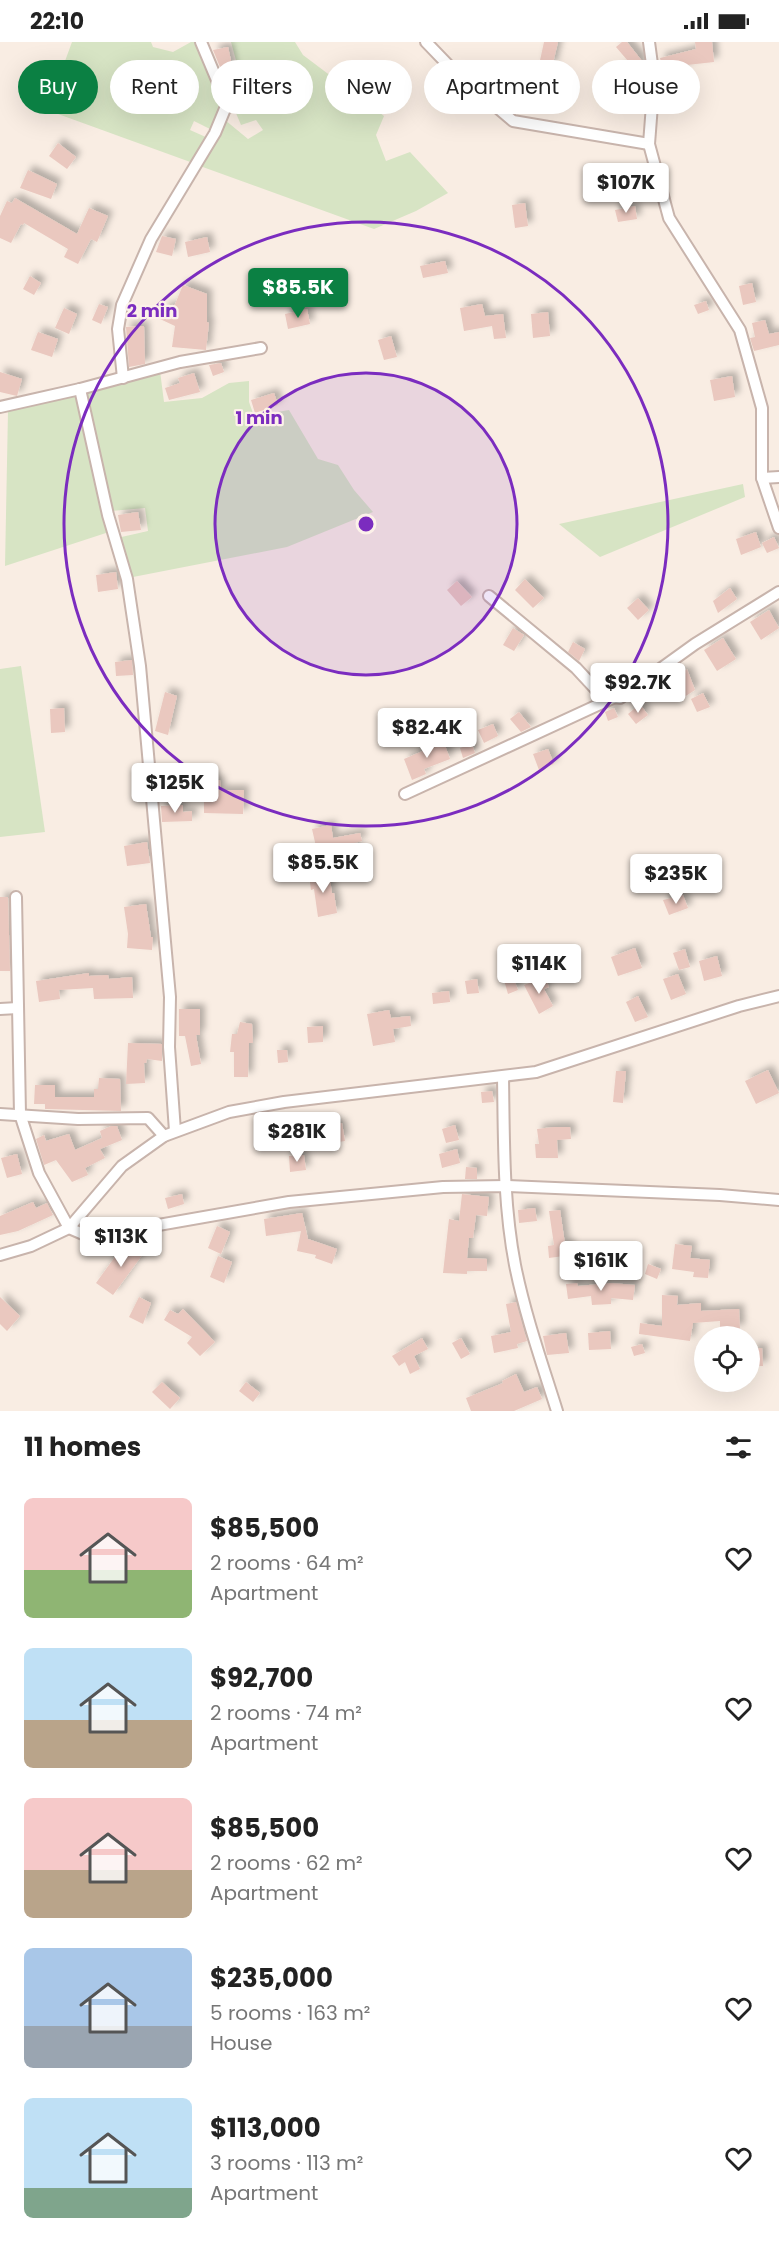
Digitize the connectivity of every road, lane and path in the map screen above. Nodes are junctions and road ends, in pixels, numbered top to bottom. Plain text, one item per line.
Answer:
1 (201, 42) edge
2 (426, 42) edge
3 (651, 42) edge
4 (649, 144) junction
5 (261, 348) dead end
6 (123, 378) junction
7 (80, 389) junction
8 (0, 407) edge
9 (779, 477) edge
10 (762, 478) junction
11 (779, 528) edge
12 (779, 592) edge
13 (489, 596) dead end
14 (613, 698) junction
15 (405, 794) dead end
16 (16, 897) dead end
17 (779, 996) edge
18 (18, 1008) junction
19 (0, 1009) edge
20 (503, 1077) junction
21 (0, 1114) edge
22 (20, 1114) junction
23 (175, 1131) junction
24 (164, 1136) junction
25 (506, 1186) junction
26 (779, 1200) edge
27 (69, 1228) junction
28 (0, 1256) edge
29 (557, 1411) edge

1 - 6 street
2 - 4 street
3 - 4 street
4 - 10 street
5 - 6 street
6 - 7 street
7 - 8 street
7 - 23 street
9 - 10 street
10 - 11 street
12 - 14 street
13 - 14 street
14 - 15 street
16 - 18 street
17 - 20 street
18 - 19 street
18 - 22 street
20 - 23 street
20 - 25 street
21 - 22 street
22 - 24 street
22 - 27 street
23 - 24 street
24 - 27 street
25 - 26 street
25 - 27 street
25 - 29 street
27 - 28 street

